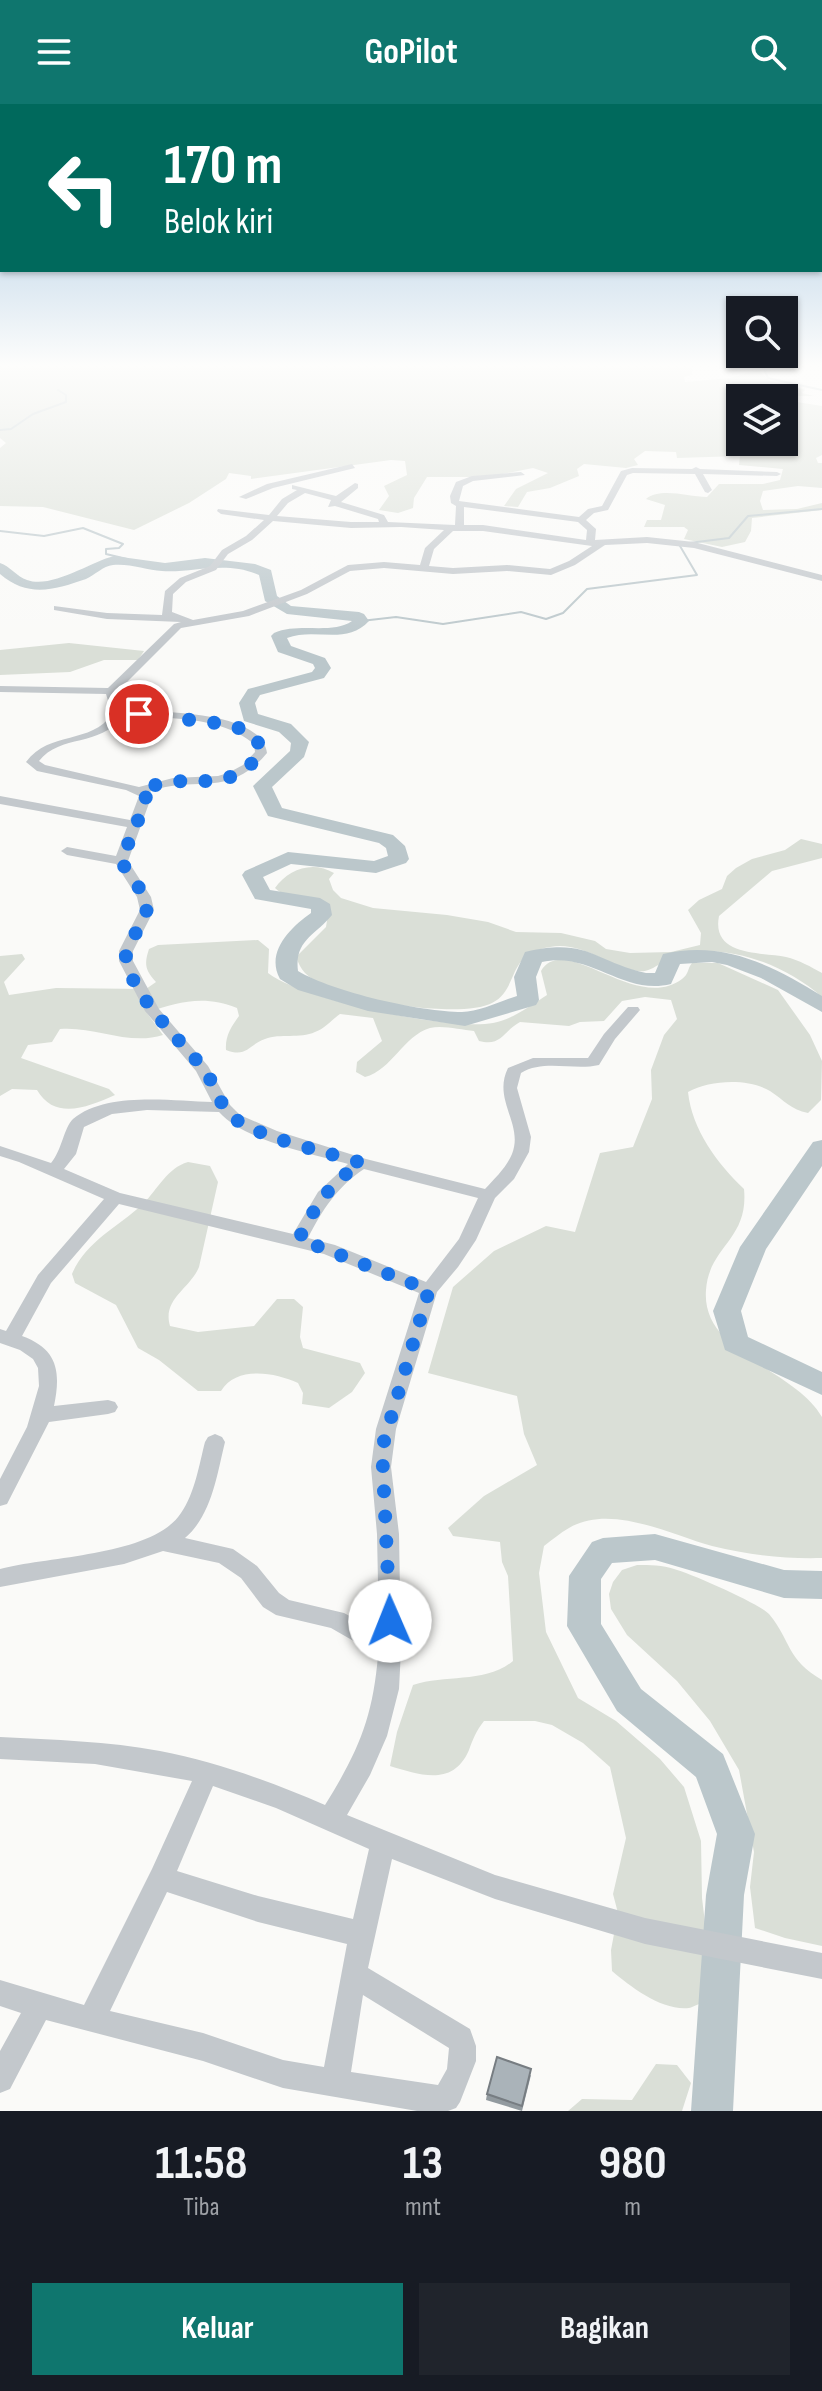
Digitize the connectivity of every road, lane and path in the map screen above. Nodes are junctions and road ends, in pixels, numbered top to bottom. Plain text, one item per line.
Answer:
1 (352, 466) dead end
2 (696, 469) junction
3 (777, 474) dead end
4 (521, 475) dead end
5 (281, 484) junction
6 (355, 486) dead end
7 (304, 490) junction
8 (708, 490) dead end
9 (243, 497) dead end
10 (336, 501) junction
11 (460, 504) junction
12 (221, 511) dead end
13 (271, 518) junction
14 (581, 520) junction
15 (311, 521) junction
16 (385, 524) junction
17 (455, 528) junction
18 (595, 543) junction
19 (424, 567) junction
20 (822, 578) edge
21 (58, 608) dead end
22 (174, 618) junction
23 (191, 622) junction
24 (0, 689) edge
25 (111, 691) junction
26 (118, 714) junction
27 (140, 791) junction
28 (0, 800) edge
29 (135, 825) junction
30 (67, 851) dead end
31 (121, 861) junction
32 (633, 1010) dead end
33 (223, 1107) junction
34 (0, 1151) edge
35 (362, 1163) junction
36 (53, 1171) junction
37 (488, 1195) junction
38 (115, 1197) junction
39 (299, 1239) junction
40 (429, 1290) junction
41 (5, 1338) edge
42 (108, 1407) dead end
43 (42, 1415) junction
44 (215, 1442) dead end
45 (0, 1498) edge
46 (163, 1542) junction
47 (0, 1578) edge
48 (390, 1650) junction
49 (0, 1748) edge
50 (207, 1773) junction
51 (331, 1818) junction
52 (383, 1843) junction
53 (161, 1878) junction
54 (363, 1935) junction
55 (822, 1966) edge
56 (353, 1974) junction
57 (0, 1993) edge
58 (40, 2005) junction
59 (91, 2020) junction
60 (0, 2079) edge
61 (335, 2084) junction

1 - 5 street
2 - 3 street
2 - 8 street
2 - 14 street
4 - 11 street
5 - 7 street
5 - 9 street
6 - 10 street
7 - 10 street
7 - 13 street
10 - 15 street
10 - 16 street
11 - 14 street
11 - 17 street
12 - 13 street
13 - 15 street
13 - 22 street
14 - 18 street
15 - 16 street
16 - 17 street
17 - 18 street
17 - 19 street
18 - 19 street
18 - 20 street
19 - 23 street
21 - 22 street
22 - 23 street
23 - 25 street
24 - 25 street
25 - 26 street
26 - 27 street
26 - 27 street
27 - 29 street
28 - 29 street
29 - 31 street
30 - 31 street
31 - 33 street
32 - 37 street
33 - 35 street
33 - 36 street
34 - 36 street
35 - 37 street
35 - 39 street
36 - 38 street
37 - 40 street
38 - 39 street
38 - 41 street
39 - 40 street
40 - 48 street
41 - 43 street
42 - 43 street
43 - 45 street
44 - 46 street
46 - 47 street
46 - 48 street
48 - 51 street
49 - 50 street
50 - 51 street
50 - 53 street
51 - 52 street
52 - 54 street
52 - 55 street
53 - 54 street
53 - 59 street
54 - 56 street
56 - 61 street
56 - 61 street
57 - 58 street
58 - 59 street
58 - 60 street
59 - 61 street

